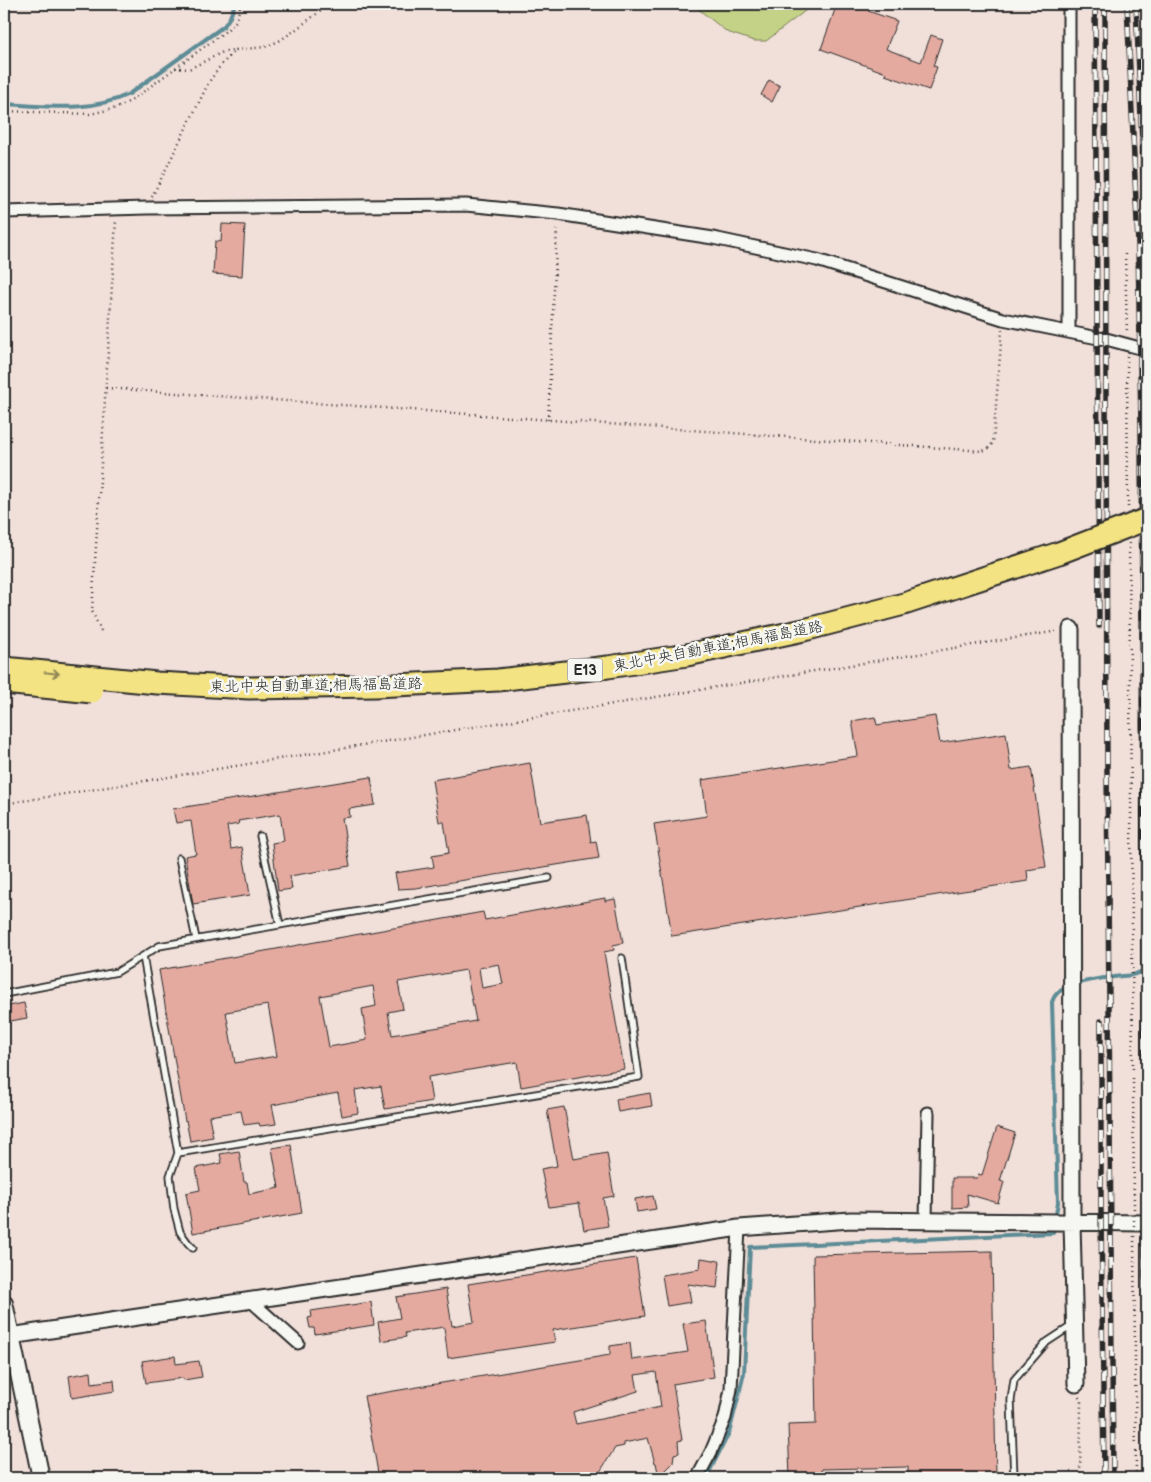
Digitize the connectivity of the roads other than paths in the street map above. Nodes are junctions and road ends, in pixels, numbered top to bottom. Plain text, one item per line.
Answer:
1 (1069, 4) edge
2 (4, 212) edge
3 (1069, 332) junction
4 (1147, 350) edge
5 (1138, 515) edge
6 (1138, 537) edge
7 (1071, 629) road end
8 (4, 668) edge
9 (4, 683) edge
10 (260, 836) dead end
11 (179, 858) dead end
12 (549, 878) dead end
13 (280, 925) junction
14 (196, 939) junction
15 (143, 956) junction
16 (622, 958) dead end
17 (4, 994) edge
18 (928, 1113) dead end
19 (178, 1153) junction
20 (926, 1221) junction
21 (1072, 1222) junction
22 (1140, 1226) edge
23 (739, 1228) junction
24 (193, 1248) dead end
25 (250, 1300) junction
26 (4, 1303) edge
27 (1074, 1324) junction
28 (10, 1336) junction
29 (298, 1343) dead end
30 (1076, 1384) road end
31 (41, 1478) edge
32 (697, 1478) edge
33 (1014, 1478) edge

1 - 3 street
2 - 3 street
3 - 4 street
8 -> 5 highway, 東北中央自動車道;相馬福島道路 / E13, bridge
6 - 9 highway, 東北中央自動車道;相馬福島道路 / E13, bridge
7 - 21 street
10 - 13 lane
11 - 14 lane
12 - 13 lane
13 - 14 lane
14 - 15 lane
15 - 17 lane
15 - 19 lane
16 - 19 lane
18 - 20 street
19 - 24 lane
20 - 21 street
20 - 23 street
21 - 22 street
21 - 27 street
23 - 25 street
23 - 32 street
25 - 28 street
25 - 29 street
26 - 28 main road
27 - 30 street
27 - 33 lane
28 - 31 main road

